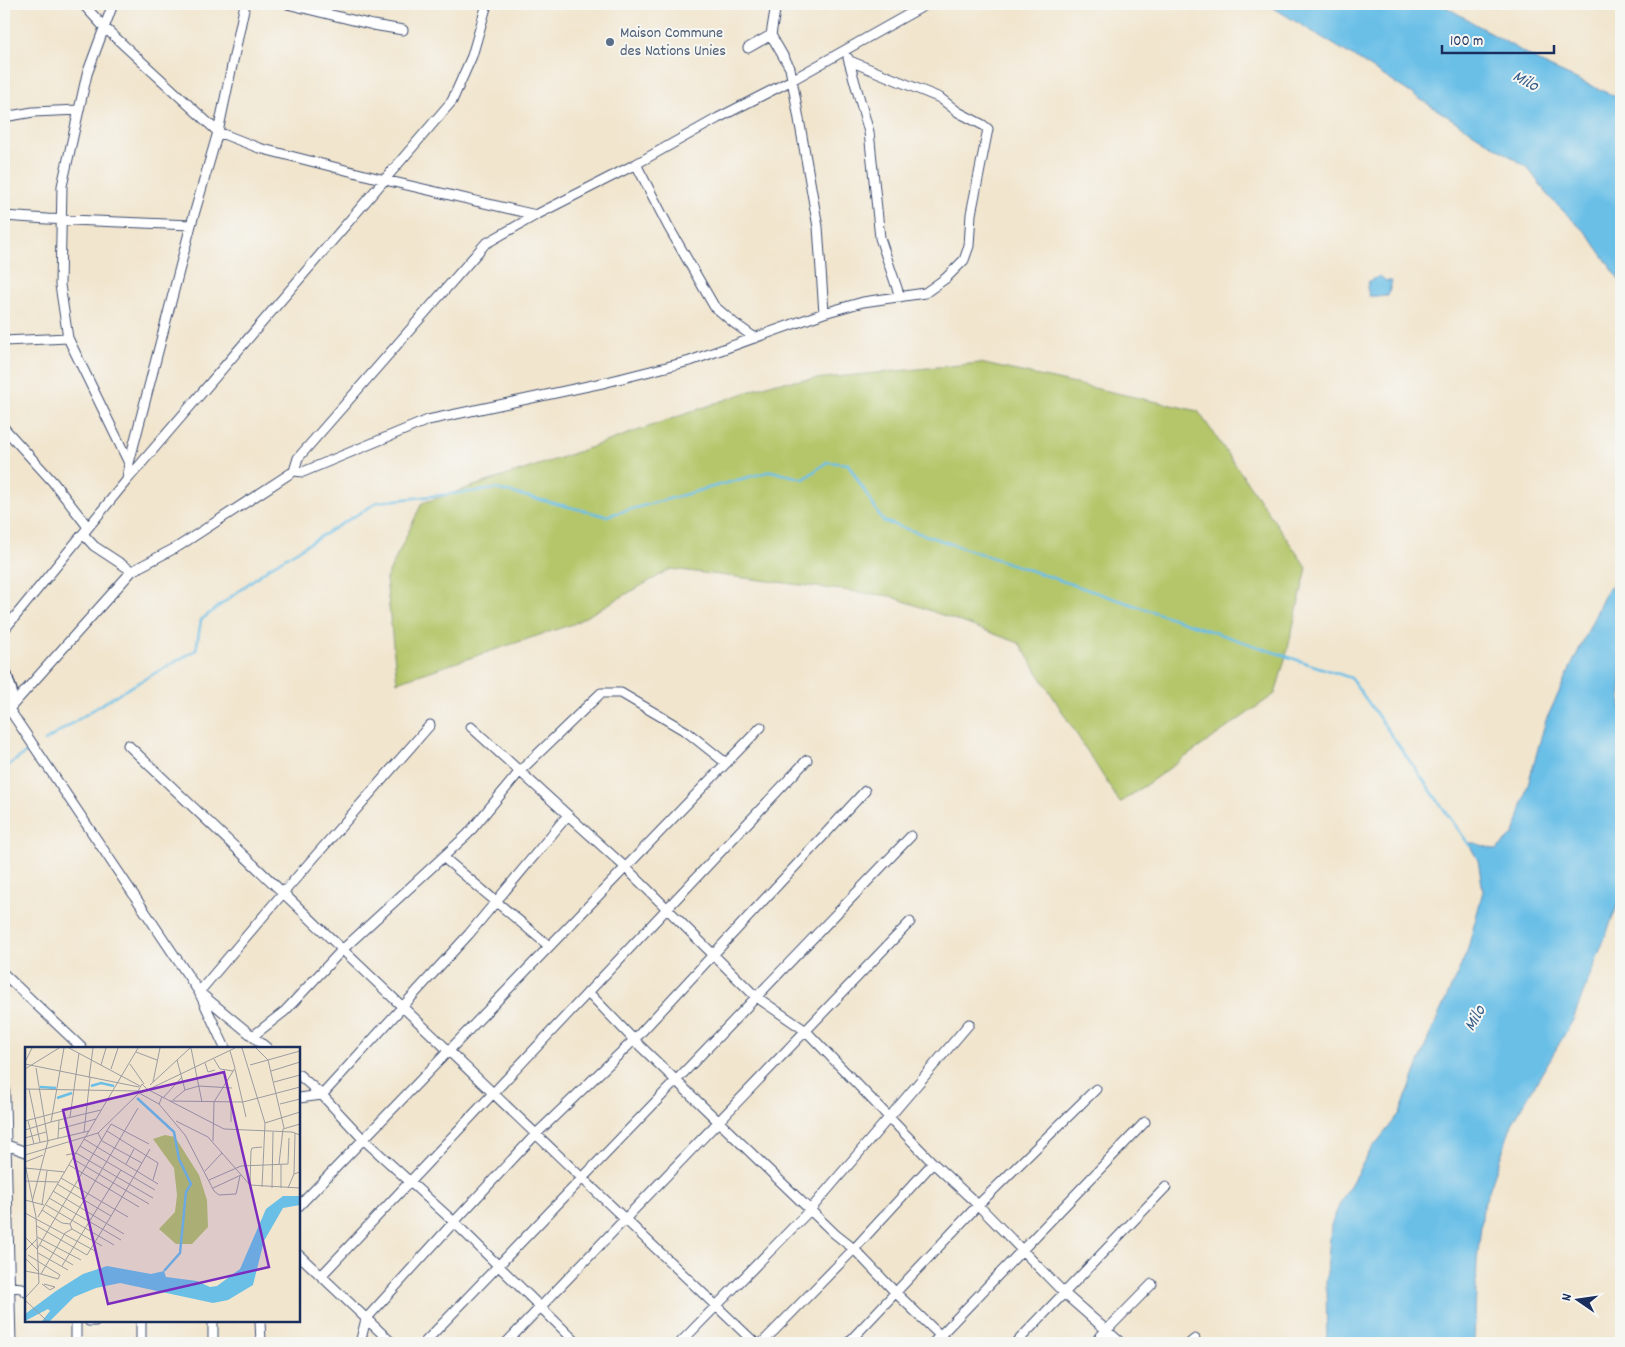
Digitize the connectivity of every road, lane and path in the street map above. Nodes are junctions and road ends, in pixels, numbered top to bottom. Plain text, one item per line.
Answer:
1 (84, 4) edge
2 (113, 4) edge
3 (245, 4) edge
4 (287, 4) edge
5 (487, 4) edge
6 (776, 4) edge
7 (927, 4) edge
8 (104, 26) junction
9 (403, 30) dead end
10 (771, 34) junction
11 (748, 48) dead end
12 (845, 51) junction
13 (850, 61) junction
14 (792, 80) junction
15 (79, 110) junction
16 (4, 117) edge
17 (218, 132) junction
18 (636, 164) junction
19 (385, 180) junction
20 (536, 215) junction
21 (4, 216) edge
22 (61, 220) junction
23 (191, 225) junction
24 (900, 297) junction
25 (824, 313) junction
26 (68, 338) junction
27 (755, 338) junction
28 (4, 341) edge
29 (4, 428) edge
30 (129, 463) junction
31 (294, 471) junction
32 (127, 480) junction
33 (85, 530) junction
34 (132, 571) junction
35 (4, 630) edge
36 (4, 670) edge
37 (6, 710) edge
38 (430, 725) dead end
39 (471, 727) dead end
40 (761, 727) dead end
41 (128, 745) dead end
42 (808, 760) dead end
43 (726, 763) junction
44 (520, 771) junction
45 (865, 791) dead end
46 (568, 815) junction
47 (910, 836) dead end
48 (443, 857) junction
49 (625, 867) junction
50 (283, 893) junction
51 (495, 900) junction
52 (666, 909) junction
53 (910, 922) dead end
54 (549, 946) junction
55 (342, 950) junction
56 (713, 954) junction
57 (4, 974) edge
58 (199, 992) junction
59 (588, 992) junction
60 (755, 996) junction
61 (402, 1007) junction
62 (969, 1024) dead end
63 (806, 1031) junction
64 (253, 1036) junction
65 (634, 1040) junction
66 (72, 1044) edge
67 (225, 1047) edge
68 (266, 1047) edge
69 (448, 1051) junction
70 (4, 1063) edge
71 (300, 1076) edge
72 (676, 1080) junction
73 (1096, 1088) dead end
74 (322, 1094) junction
75 (493, 1094) junction
76 (300, 1098) edge
77 (890, 1117) junction
78 (719, 1122) junction
79 (1145, 1122) dead end
80 (536, 1134) junction
81 (363, 1139) junction
82 (5, 1144) edge
83 (25, 1152) edge
84 (933, 1163) junction
85 (582, 1178) junction
86 (409, 1181) junction
87 (1166, 1187) dead end
88 (300, 1205) edge
89 (978, 1206) junction
90 (810, 1210) junction
91 (626, 1220) junction
92 (454, 1222) junction
93 (854, 1249) junction
94 (1023, 1250) junction
95 (300, 1256) edge
96 (498, 1265) junction
97 (321, 1276) junction
98 (1152, 1284) dead end
99 (7, 1287) edge
100 (25, 1291) edge
101 (896, 1293) junction
102 (1065, 1294) junction
103 (716, 1306) junction
104 (541, 1307) junction
105 (366, 1318) junction
106 (76, 1322) edge
107 (141, 1322) edge
108 (213, 1322) edge
109 (260, 1322) edge
110 (1106, 1330) junction
111 (941, 1336) junction
112 (11, 1343) edge
113 (76, 1343) edge
114 (142, 1343) edge
115 (212, 1343) edge
116 (261, 1343) edge
117 (360, 1343) edge
118 (392, 1343) edge
119 (424, 1343) edge
120 (506, 1343) edge
121 (577, 1343) edge
122 (680, 1343) edge
123 (755, 1343) edge
124 (762, 1343) edge
125 (848, 1343) edge
126 (933, 1343) edge
127 (948, 1343) edge
128 (1016, 1343) edge
129 (1094, 1343) edge
130 (1121, 1343) edge

1 - 8 street
2 - 8 street
3 - 17 street
4 - 9 street
5 - 19 street
6 - 10 street
7 - 12 street
8 - 15 street
8 - 17 street
10 - 11 street
10 - 14 street
12 - 13 street
12 - 14 street
13 - 24 street
13 - 24 street
14 - 18 street
14 - 25 street
15 - 16 street
15 - 22 street
17 - 19 street
17 - 23 street
18 - 20 street
18 - 27 street
19 - 20 street
19 - 32 street
20 - 31 street
21 - 22 street
22 - 23 street
22 - 26 street
23 - 30 street
24 - 25 street
25 - 27 street
26 - 28 street
26 - 30 street
27 - 31 street
29 - 33 street
30 - 32 street
31 - 34 street
32 - 33 street
33 - 34 street
33 - 35 street
34 - 37 street
36 - 37 street
37 - 58 street
38 - 50 street
39 - 44 street
40 - 43 street
41 - 50 street
42 - 52 street
43 - 44 street
43 - 49 street
44 - 46 street
44 - 48 street
45 - 56 street
46 - 49 street
46 - 51 street
47 - 60 street
48 - 51 street
48 - 55 street
49 - 52 street
49 - 54 street
50 - 55 street
50 - 58 street
51 - 54 street
51 - 61 street
52 - 56 street
52 - 59 street
53 - 63 street
54 - 69 street
55 - 61 street
55 - 64 street
56 - 60 street
56 - 65 street
57 - 66 street
58 - 64 street
58 - 67 street
59 - 65 street
59 - 75 street
60 - 63 street
60 - 72 street
61 - 69 street
61 - 74 street
62 - 77 street
63 - 77 street
63 - 78 street
64 - 68 street
65 - 72 street
65 - 80 street
69 - 75 street
69 - 81 street
70 - 82 street
71 - 74 street
72 - 78 street
72 - 85 street
73 - 89 street
74 - 76 street
74 - 81 street
75 - 80 street
75 - 86 street
77 - 84 street
77 - 90 street
78 - 90 street
78 - 91 street
79 - 94 street
80 - 85 street
80 - 92 street
81 - 86 street
81 - 88 street
82 - 83 street
82 - 99 street
84 - 89 street
84 - 93 street
85 - 91 street
85 - 96 street
86 - 92 street
86 - 97 street
87 - 102 street
89 - 94 street
89 - 101 street
90 - 93 street
90 - 103 street
91 - 103 street
91 - 104 street
92 - 96 street
92 - 105 street
93 - 101 street
93 - 124 street
94 - 102 street
94 - 111 street
95 - 97 street
96 - 104 street
96 - 119 street
97 - 105 street
98 - 110 street
99 - 100 street
99 - 112 street
101 - 111 street
101 - 125 street
102 - 110 street
102 - 128 street
103 - 122 street
103 - 123 street
104 - 120 street
104 - 121 street
105 - 117 street
105 - 118 street
106 - 113 street
107 - 114 street
108 - 115 street
109 - 116 street
110 - 129 street
110 - 130 street
111 - 126 street
111 - 127 street

